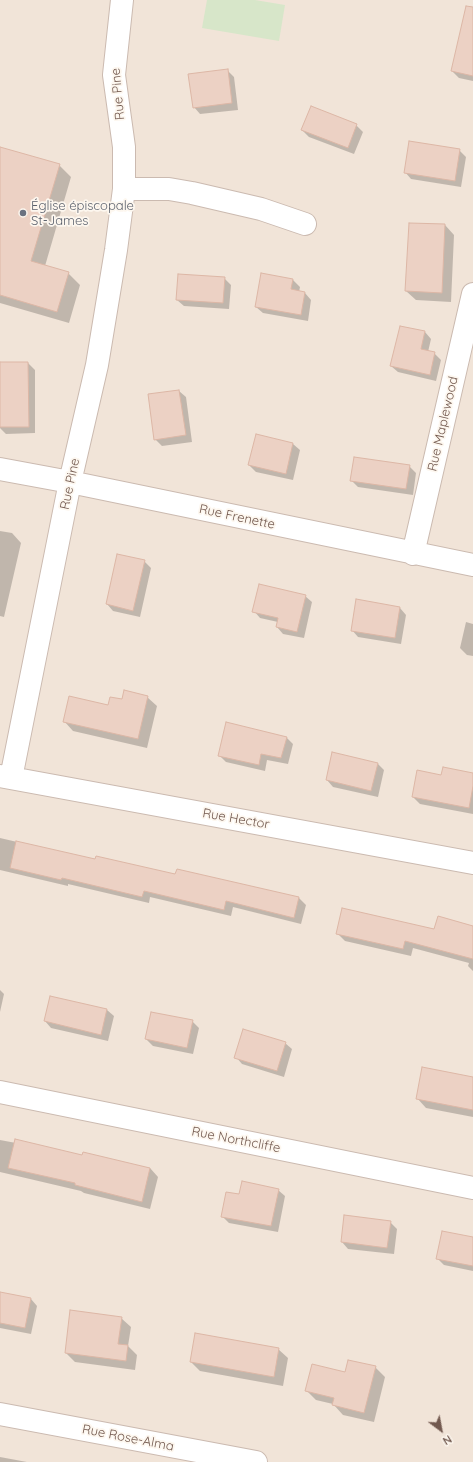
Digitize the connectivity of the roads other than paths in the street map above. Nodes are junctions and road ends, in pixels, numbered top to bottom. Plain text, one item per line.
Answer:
1 (122, 0) edge
2 (124, 189) junction
3 (305, 224) dead end
4 (473, 294) edge
5 (0, 469) edge
6 (70, 482) junction
7 (413, 554) junction
8 (473, 565) edge
9 (5, 777) edge
10 (473, 863) edge
11 (0, 1092) edge
12 (473, 1188) edge
13 (0, 1414) edge
14 (256, 1462) edge

1 - 2 street, Rue Pine
2 - 3 street
2 - 6 street, Rue Pine
4 - 7 street, Rue Maplewood
5 - 6 street, Rue Frenette
6 - 7 street, Rue Frenette
6 - 9 street, Rue Pine
7 - 8 street, Rue Frenette
9 - 10 street, Rue Hector
11 - 12 street, Rue Northcliffe
13 - 14 street, Rue Rose-Alma

